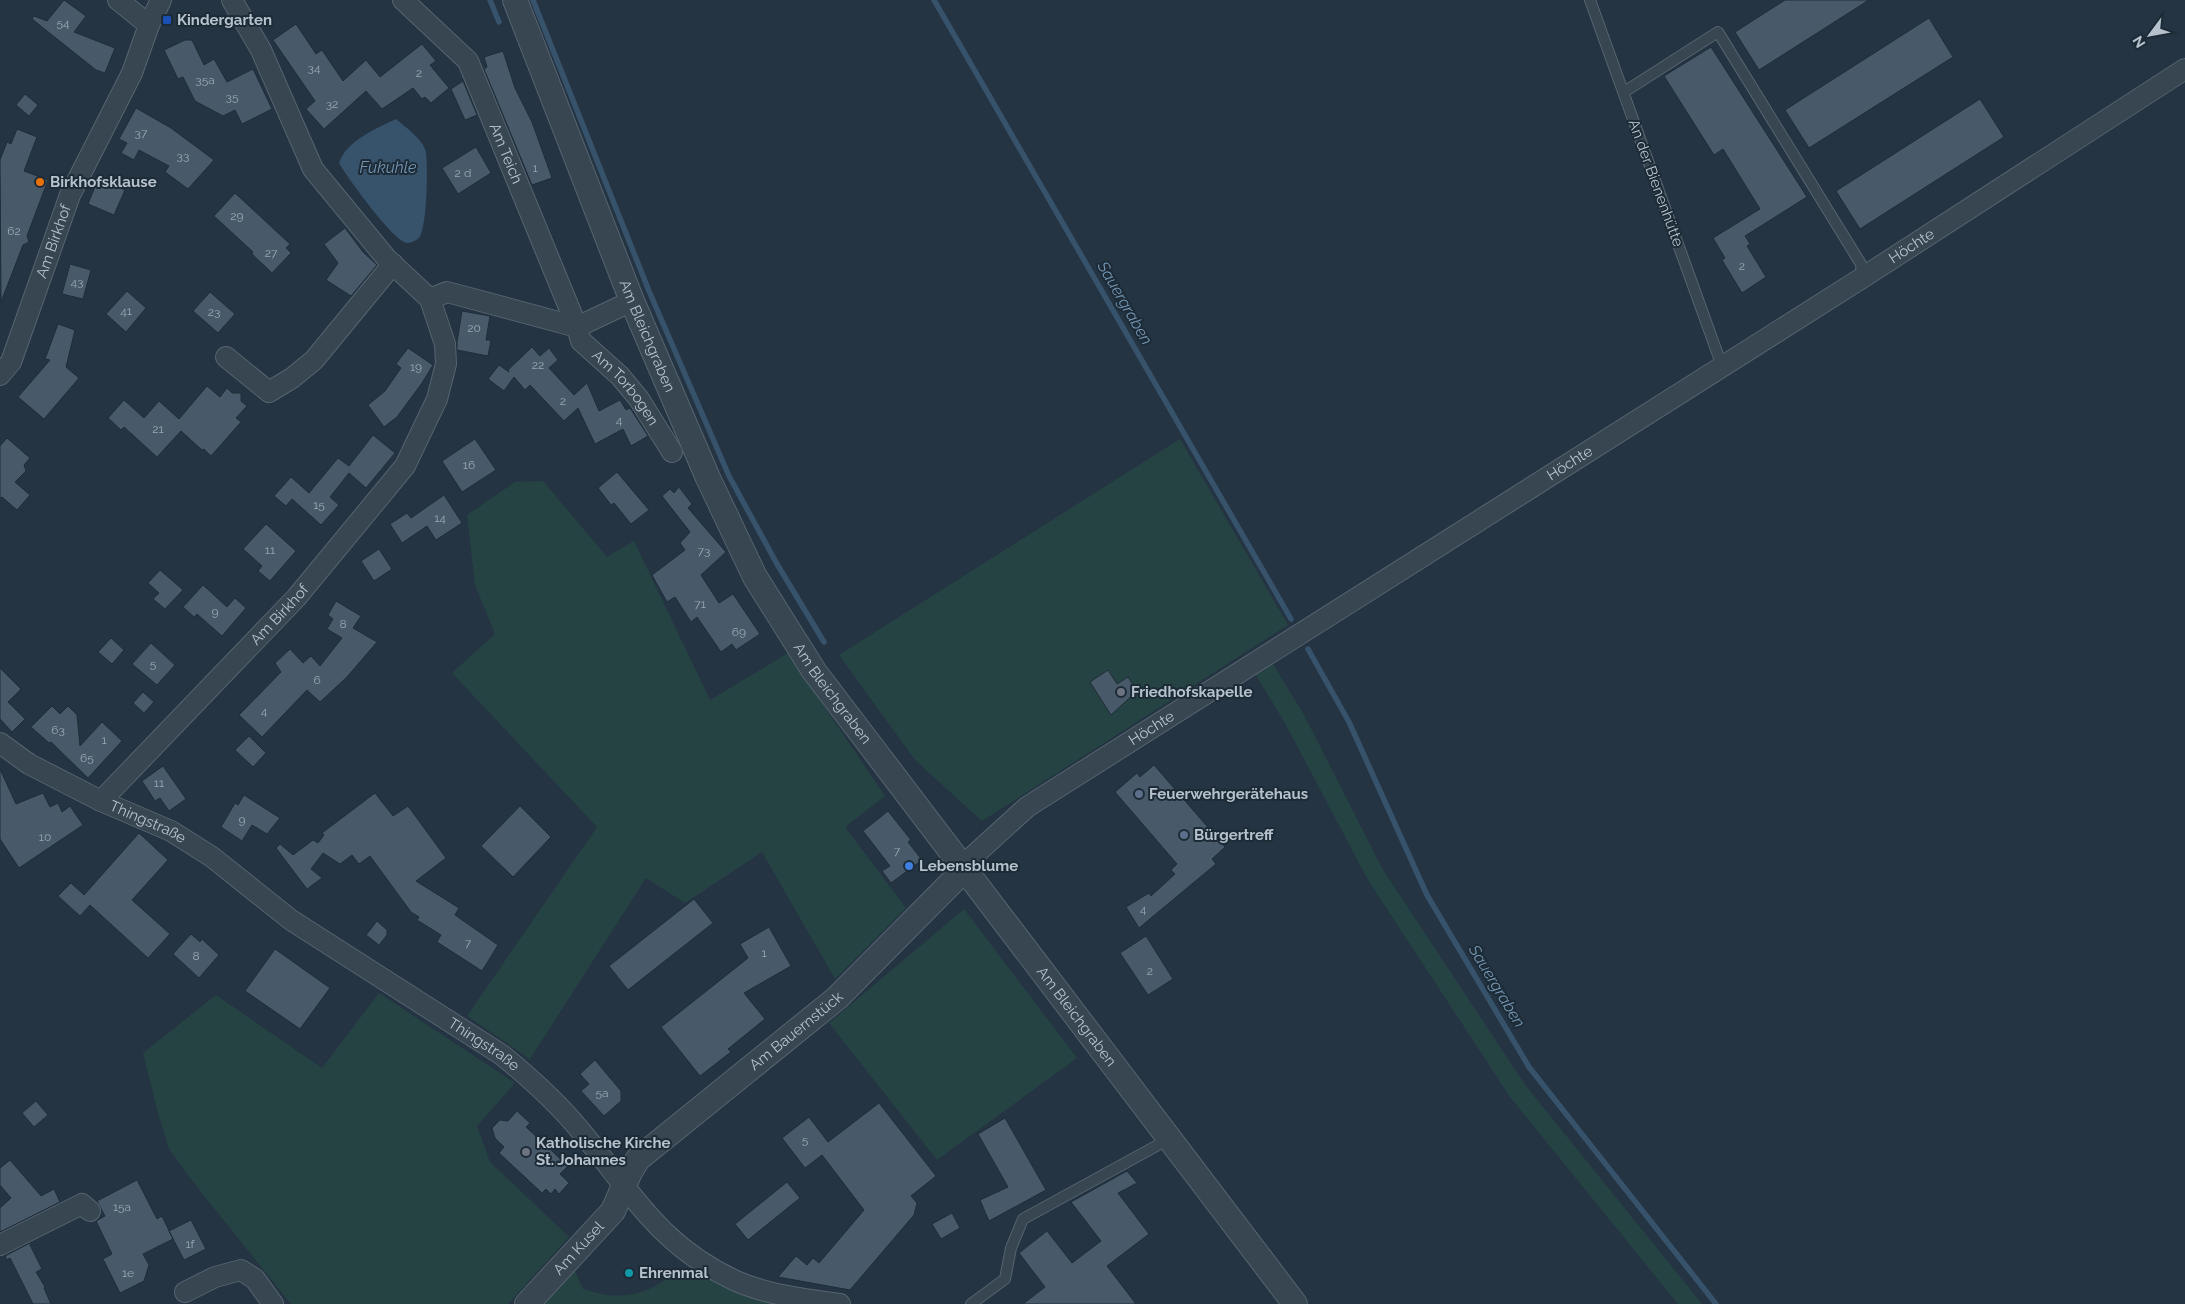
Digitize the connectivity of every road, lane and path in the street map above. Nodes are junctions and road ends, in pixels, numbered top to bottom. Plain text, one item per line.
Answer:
1 (118, 0) edge
2 (161, 0) edge
3 (232, 0) edge
4 (404, 0) edge
5 (515, 0) edge
6 (1590, 0) edge
7 (149, 25) junction
8 (2185, 69) edge
9 (1624, 92) junction
10 (393, 264) junction
11 (1862, 278) junction
12 (430, 299) junction
13 (632, 301) junction
14 (577, 327) junction
15 (226, 357) dead end
16 (1722, 366) junction
17 (0, 374) edge
18 (672, 452) dead end
19 (0, 743) edge
20 (101, 801) junction
21 (963, 868) junction
22 (1170, 1139) junction
23 (624, 1187) junction
24 (90, 1211) dead end
25 (0, 1245) edge
26 (185, 1292) dead end
27 (273, 1304) edge
28 (527, 1304) edge
29 (840, 1304) edge
30 (971, 1304) edge
31 (1295, 1304) edge

1 - 7 street
2 - 7 street, Am Birkhof
3 - 10 street, Am Birkhof
4 - 14 street, Am Teich
5 - 13 street, Am Bleichgraben
6 - 9 lane, An der Bienenhütte
7 - 17 street, Am Birkhof
8 - 11 street, Höchte
9 - 11 lane
9 - 16 lane, An der Bienenhütte
10 - 12 street, Am Birkhof
10 - 15 street
11 - 16 street, Höchte
12 - 14 street
12 - 20 street, Am Birkhof
13 - 14 street
13 - 21 street, Am Bleichgraben
14 - 18 street, Am Torbogen
16 - 21 street, Höchte
19 - 20 street
20 - 23 street, Thingstraße
21 - 22 street, Am Bleichgraben
21 - 23 street, Am Bauernstück
22 - 30 lane
22 - 31 street, Am Bleichgraben
23 - 28 street, Am Kusel
23 - 29 street, Thingstraße
24 - 25 street
26 - 27 street

